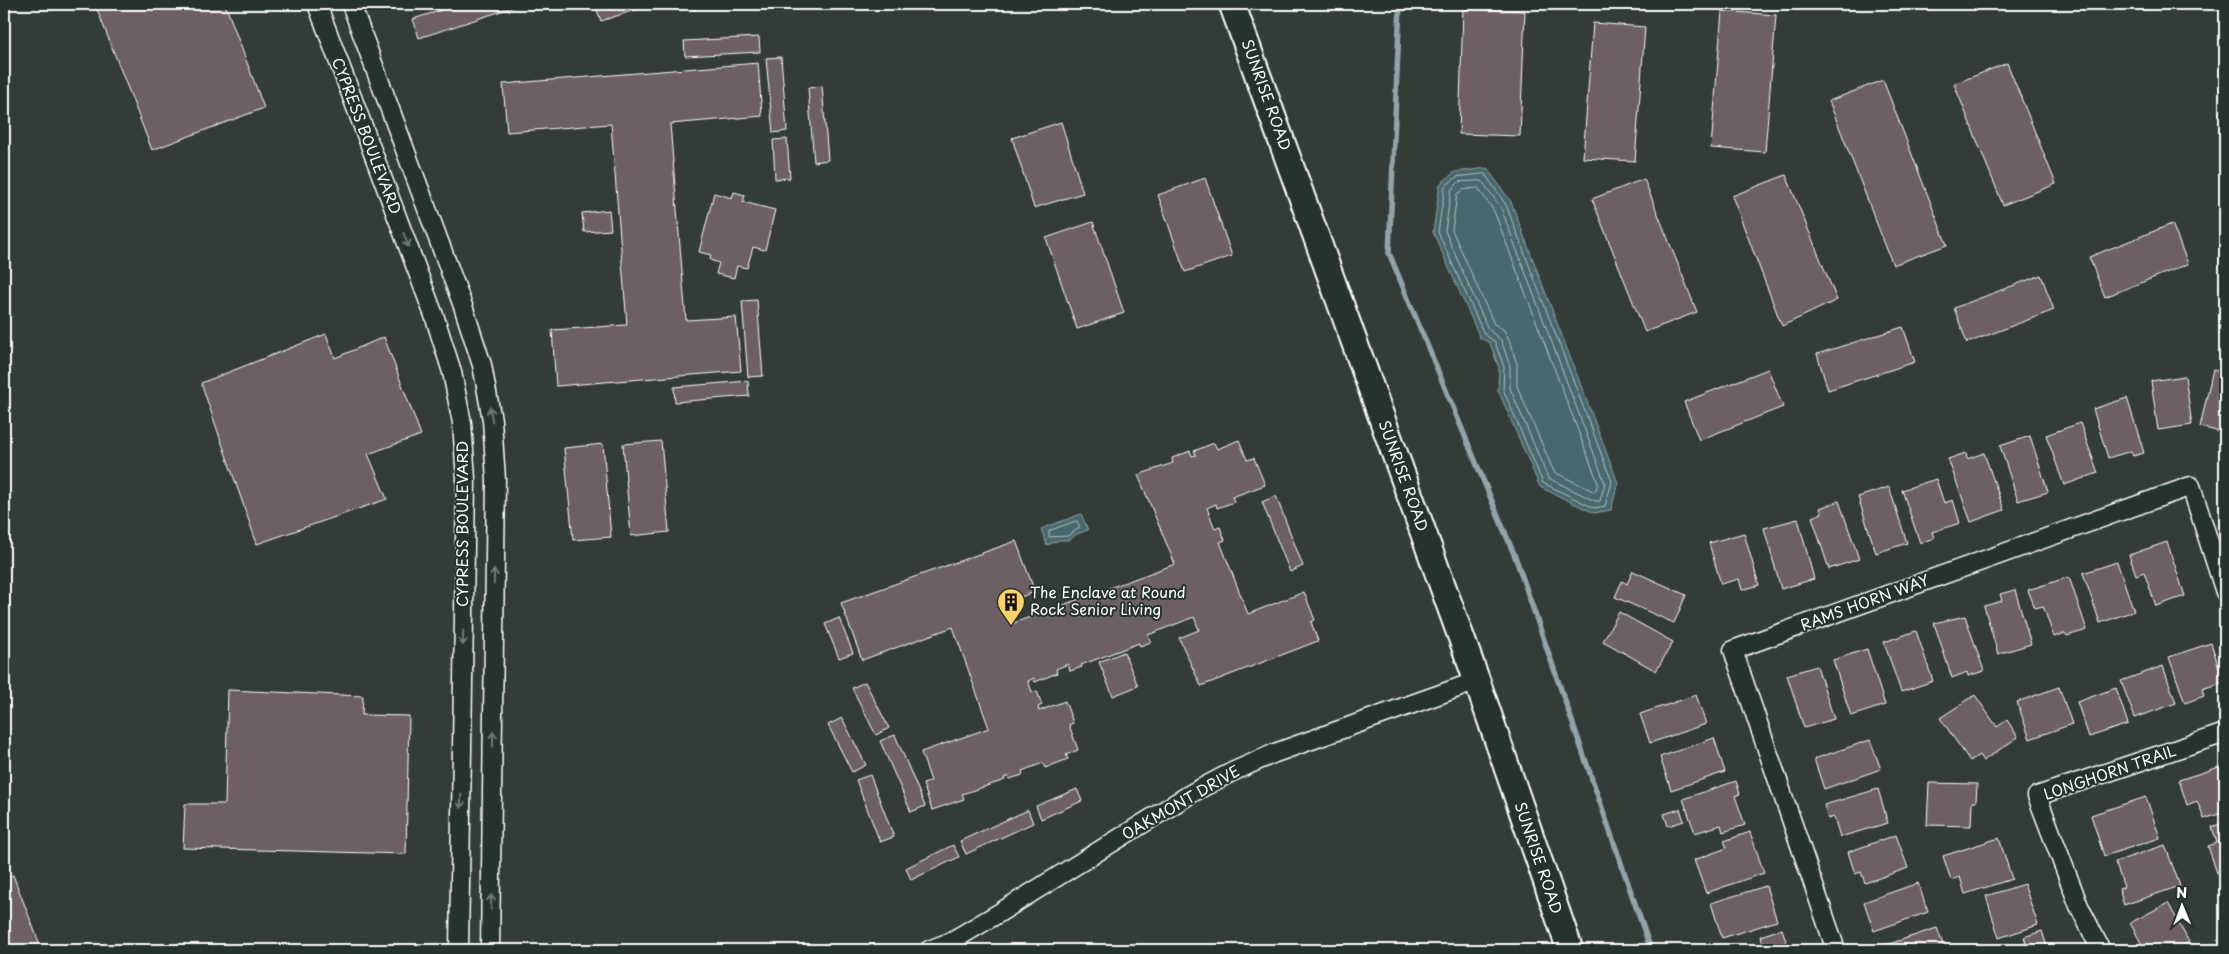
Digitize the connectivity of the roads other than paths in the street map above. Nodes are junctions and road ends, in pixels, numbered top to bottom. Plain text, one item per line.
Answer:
1 (317, 4) edge
2 (351, 4) edge
3 (1232, 4) edge
4 (2225, 592) edge
5 (1478, 681) junction
6 (2225, 733) edge
7 (459, 950) edge
8 (490, 950) edge
9 (929, 950) edge
10 (1570, 950) edge
11 (1836, 950) edge
12 (2101, 950) edge

1 -> 7 street, CYPRESS BOULEVARD
8 -> 2 street, CYPRESS BOULEVARD
3 - 5 main road, SUNRISE ROAD
4 - 11 street, RAMS HORN WAY
5 - 9 street, OAKMONT DRIVE
5 - 10 main road, SUNRISE ROAD
6 - 12 street, LONGHORN TRAIL

